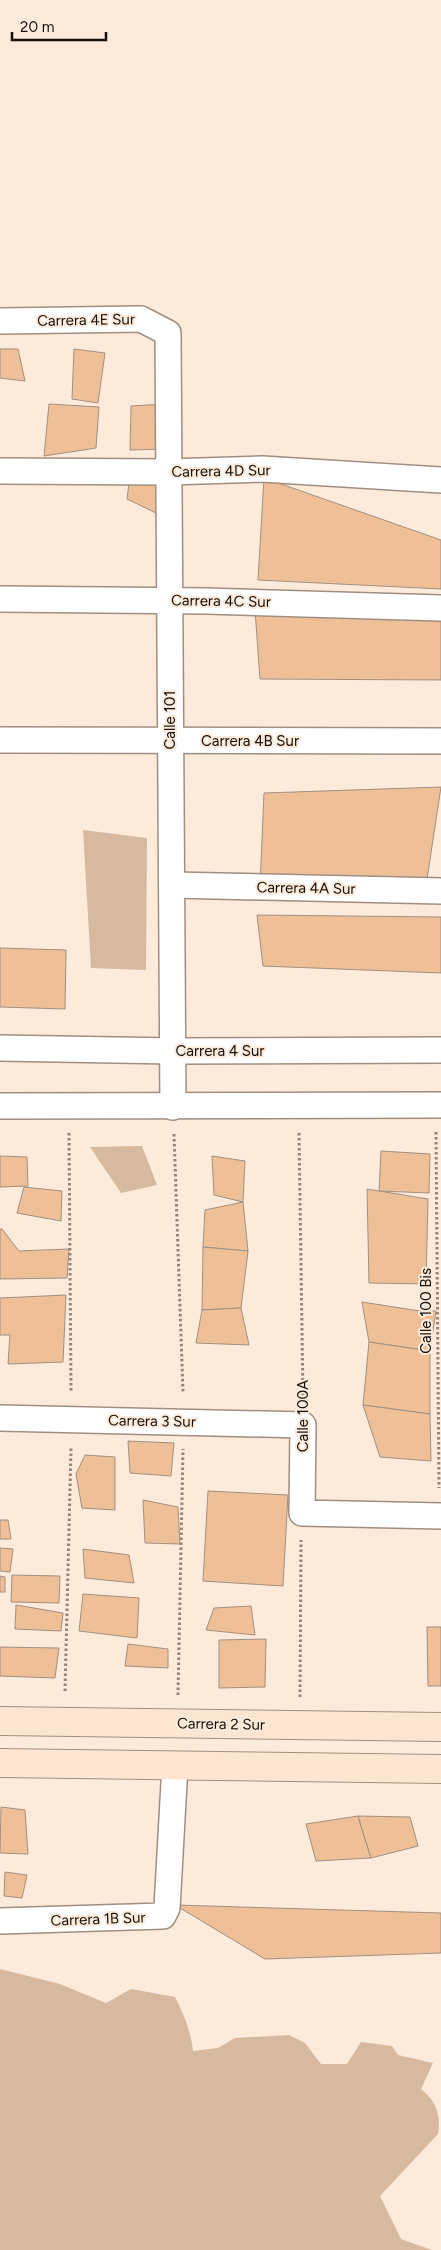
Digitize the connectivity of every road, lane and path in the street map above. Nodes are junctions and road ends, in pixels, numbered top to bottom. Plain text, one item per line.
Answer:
1 (0, 321) edge
2 (168, 333) joint
3 (0, 471) edge
4 (169, 472) junction
5 (441, 480) edge
6 (0, 599) edge
7 (170, 600) junction
8 (441, 608) edge
9 (0, 740) edge
10 (170, 741) junction
11 (441, 741) edge
12 (172, 885) junction
13 (441, 891) edge
14 (0, 1048) edge
15 (441, 1050) edge
16 (173, 1051) junction
17 (438, 1105) edge
18 (0, 1106) edge
19 (299, 1106) junction
20 (173, 1107) junction
21 (0, 1418) edge
22 (303, 1425) junction
23 (302, 1513) junction
24 (440, 1516) edge
25 (0, 1721) edge
26 (300, 1725) junction
27 (441, 1728) edge
28 (0, 1763) edge
29 (175, 1765) junction
30 (441, 1769) edge
31 (0, 1921) edge

1 - 2 street, Carrera 4E Sur
2 - 4 street, Calle 101
3 - 4 street, Carrera 4D Sur
4 - 5 street, Carrera 4D Sur
4 - 7 street, Calle 101
6 - 7 street, Carrera 4C Sur
7 - 8 street, Carrera 4C Sur
7 - 10 street, Calle 101
9 - 10 street, Carrera 4B Sur
10 - 11 street, Carrera 4B Sur
10 - 12 street, Calle 101
12 - 13 street, Carrera 4A Sur
12 - 16 street, Calle 101
14 - 16 street, Carrera 4 Sur
15 - 16 street, Carrera 4 Sur
16 - 20 street, Calle 101
17 - 19 street
17 - 24 path, Calle 100 Bis
18 - 20 street
19 - 20 street
19 - 22 path, Calle 100A
21 - 22 street, Carrera 3 Sur
22 - 23 street, Calle 100A
23 - 24 street
23 - 26 path
25 - 26 street, Carrera 2 Sur
26 - 27 street, Carrera 2 Sur
28 - 29 street
29 - 30 street
29 - 31 street, Carrera 1B Sur

